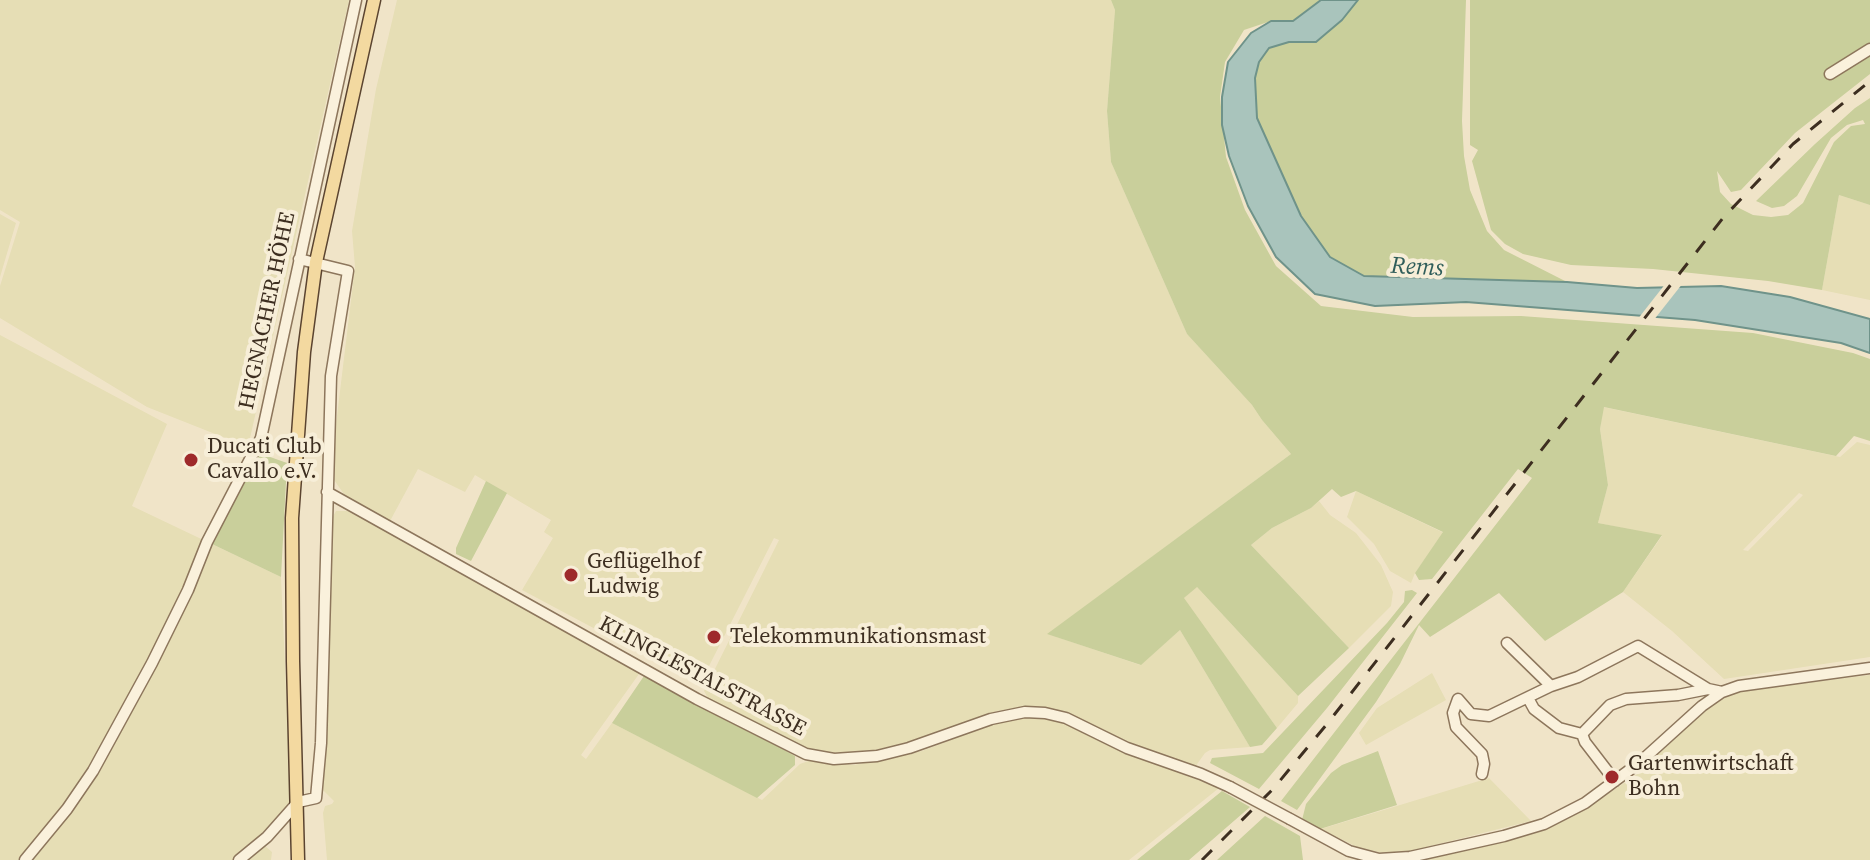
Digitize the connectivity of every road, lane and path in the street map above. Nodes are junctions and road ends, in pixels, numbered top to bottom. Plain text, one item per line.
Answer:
1 (356, 0) edge
2 (374, 0) edge
3 (1870, 49) edge
4 (1830, 74) dead end
5 (299, 259) junction
6 (316, 262) junction
7 (327, 492) junction
8 (1507, 643) dead end
9 (1870, 668) edge
10 (1551, 686) junction
11 (1708, 689) junction
12 (1722, 692) junction
13 (1528, 698) junction
14 (1582, 734) junction
15 (1482, 774) dead end
16 (1615, 781) junction
17 (298, 802) junction
18 (25, 860) edge
19 (239, 860) edge
20 (298, 860) edge

1 - 5 street, HEGNACHER HÖHE
2 - 6 main road, HEGNACHER HÖHE
3 - 4 street
5 - 6 street
5 - 18 street, HEGNACHER HÖHE
6 - 7 street
6 - 17 main road, HEGNACHER HÖHE
7 - 16 street, KLINGLESTALSTRASSE, bridge
7 - 17 street
8 - 10 street
9 - 12 street, KLINGLESTALSTRASSE
10 - 11 street
10 - 13 street
11 - 12 street
11 - 14 street
12 - 16 street, KLINGLESTALSTRASSE
13 - 14 street
13 - 15 street
14 - 16 street
17 - 19 street
17 - 20 main road, HEGNACHER HÖHE

